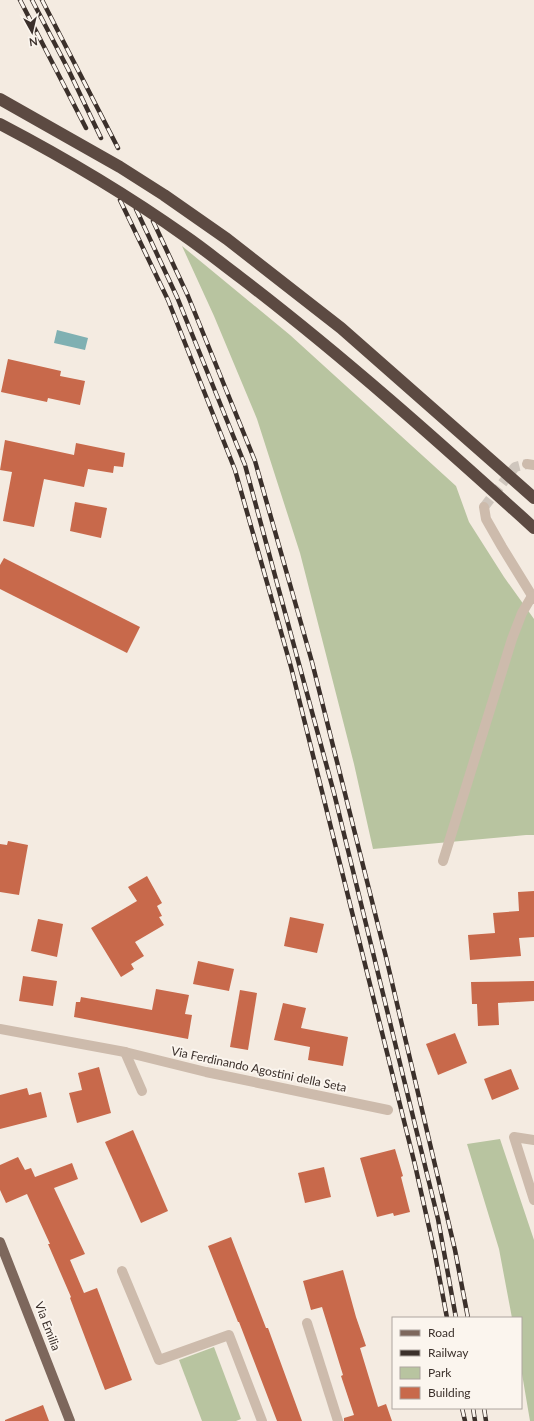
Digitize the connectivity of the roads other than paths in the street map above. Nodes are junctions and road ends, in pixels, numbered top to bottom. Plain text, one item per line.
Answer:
1 (0, 99) edge
2 (0, 124) edge
3 (534, 498) edge
4 (484, 507) dead end
5 (534, 528) edge
6 (533, 597) edge
7 (444, 861) dead end
8 (0, 1029) edge
9 (125, 1052) junction
10 (142, 1091) dead end
11 (388, 1110) dead end
12 (534, 1140) edge
13 (534, 1200) edge
14 (0, 1242) edge
15 (122, 1271) dead end
16 (307, 1323) dead end
17 (70, 1421) edge
18 (262, 1421) edge
19 (338, 1421) edge

1 - 3 highway, bridge
2 - 5 highway, bridge
4 - 6 street
6 - 7 street
8 - 9 street, Via Ferdinando Agostini della Seta
9 - 10 street
9 - 11 street, Via Ferdinando Agostini della Seta
12 - 13 street
14 - 17 main road, Via Emilia
15 - 18 street
16 - 19 street

